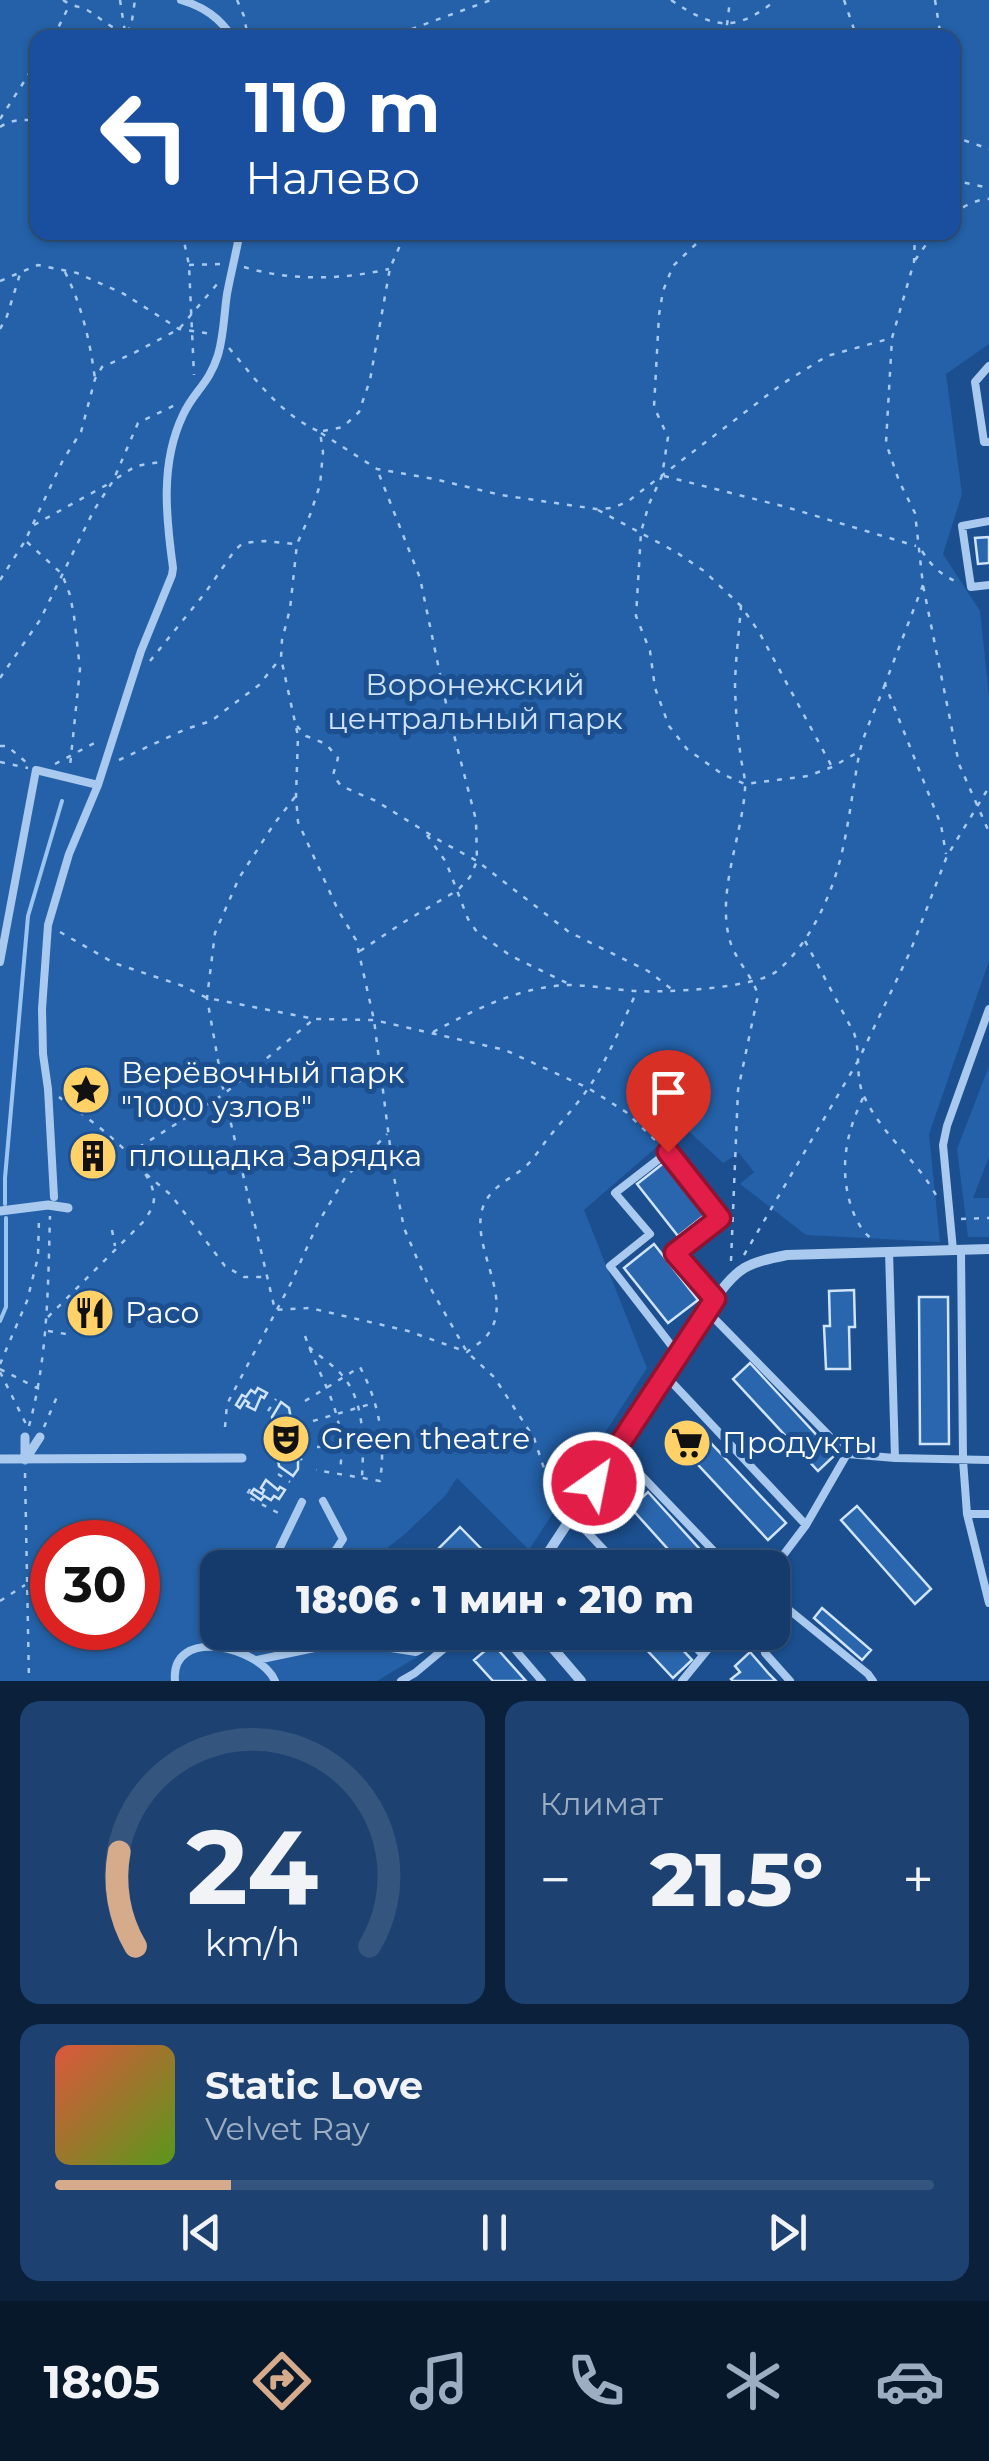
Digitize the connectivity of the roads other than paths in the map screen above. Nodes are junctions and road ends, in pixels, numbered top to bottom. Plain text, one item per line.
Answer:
1 (181, 0) edge
2 (228, 30) edge
3 (238, 240) edge
4 (989, 366) edge
5 (989, 442) edge
6 (989, 521) edge
7 (989, 585) edge
8 (98, 784) junction
9 (0, 962) edge
10 (989, 1009) edge
11 (48, 1205) junction
12 (68, 1208) dead end
13 (0, 1211) edge
14 (989, 1249) edge
15 (957, 1250) junction
16 (889, 1251) junction
17 (715, 1299) junction
18 (707, 1311) junction
19 (678, 1354) junction
20 (664, 1374) junction
21 (25, 1437) dead end
22 (40, 1437) road end
23 (616, 1450) junction
24 (846, 1454) junction
25 (242, 1458) dead end
26 (895, 1458) junction
27 (0, 1459) edge
28 (963, 1460) junction
29 (989, 1460) edge
30 (25, 1462) junction
31 (323, 1501) dead end
32 (302, 1502) dead end
33 (967, 1514) junction
34 (989, 1514) edge
35 (572, 1516) junction
36 (806, 1526) junction
37 (279, 1550) edge
38 (336, 1550) edge
39 (550, 1550) edge
40 (604, 1550) edge
41 (713, 1550) edge
42 (787, 1550) edge
43 (989, 1603) edge
44 (790, 1612) edge
45 (305, 1650) edge
46 (442, 1650) edge
47 (515, 1650) edge
48 (555, 1650) edge
49 (698, 1650) edge
50 (707, 1650) edge
51 (764, 1650) edge
52 (703, 1655) junction
53 (257, 1660) junction
54 (414, 1673) junction
55 (868, 1679) edge
56 (175, 1681) edge
57 (275, 1681) edge
58 (402, 1681) edge
59 (422, 1681) edge
60 (542, 1681) edge
61 (581, 1681) edge
62 (682, 1681) edge
63 (790, 1681) edge

1 - 2 lane
3 - 8 lane
4 - 5 lane
6 - 7 lane
8 - 9 lane
8 - 11 lane
10 - 15 lane
11 - 12 street
11 - 13 street
14 - 15 street
15 - 16 street
15 - 28 lane
16 - 17 street
16 - 26 lane
17 - 18 street
17 - 19 lane
18 - 19 street
18 - 24 lane
19 - 20 street
20 - 23 street
20 - 36 lane
21 - 30 street
22 - 30 street
23 - 35 street
23 - 41 lane
24 - 26 lane
24 - 36 lane
25 - 30 street
26 - 28 lane
27 - 30 street
28 - 29 lane
28 - 33 lane
31 - 38 lane
32 - 37 lane
33 - 34 lane
33 - 43 lane
35 - 39 street
35 - 40 lane
36 - 42 lane
44 - 55 lane
45 - 53 lane
46 - 54 lane
47 - 60 lane
48 - 61 street
49 - 52 lane
50 - 52 lane
51 - 63 lane
52 - 62 lane
53 - 56 lane
53 - 57 lane
54 - 58 lane
54 - 59 lane

